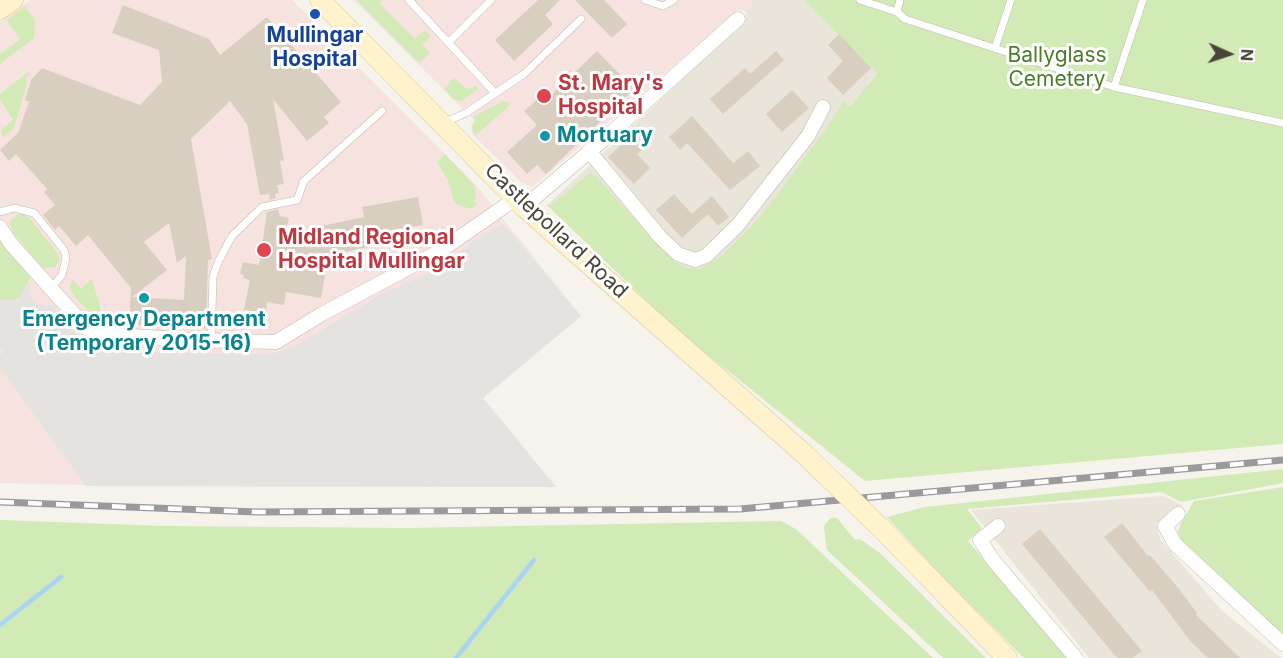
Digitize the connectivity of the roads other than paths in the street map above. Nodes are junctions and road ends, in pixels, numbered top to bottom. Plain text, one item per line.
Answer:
1 (13, 0) edge
2 (409, 0) edge
3 (491, 0) edge
4 (645, 0) edge
5 (674, 0) edge
6 (860, 0) edge
7 (900, 0) edge
8 (1011, 0) edge
9 (1143, 0) edge
10 (319, 3) edge
11 (0, 9) edge
12 (897, 12) junction
13 (581, 19) dead end
14 (738, 19) dead end
15 (449, 42) junction
16 (995, 48) junction
17 (1114, 87) junction
18 (495, 93) junction
19 (823, 107) dead end
20 (381, 111) dead end
21 (1283, 123) edge
22 (438, 126) junction
23 (589, 151) junction
24 (516, 202) junction
25 (0, 212) edge
26 (0, 227) edge
27 (51, 288) junction
28 (211, 341) junction
29 (1178, 514) dead end
30 (998, 526) dead end
31 (1283, 644) edge
32 (1007, 658) edge
33 (1076, 658) edge

1 - 11 main road
2 - 15 lane
3 - 15 lane
4 - 5 lane
6 - 12 lane
7 - 12 lane
8 - 16 lane
9 - 17 lane
10 - 22 main road, Castlepollard Road
12 - 16 lane
13 - 18 lane
14 - 23 street
15 - 18 lane
16 - 17 lane
17 - 21 lane
18 - 22 lane
19 - 23 street
20 - 28 lane
22 - 24 main road, Castlepollard Road
23 - 24 street
24 - 28 street
24 - 32 main road, Castlepollard Road, bridge
25 - 27 lane
26 - 27 street
27 - 28 street
29 - 31 street
30 - 33 street

